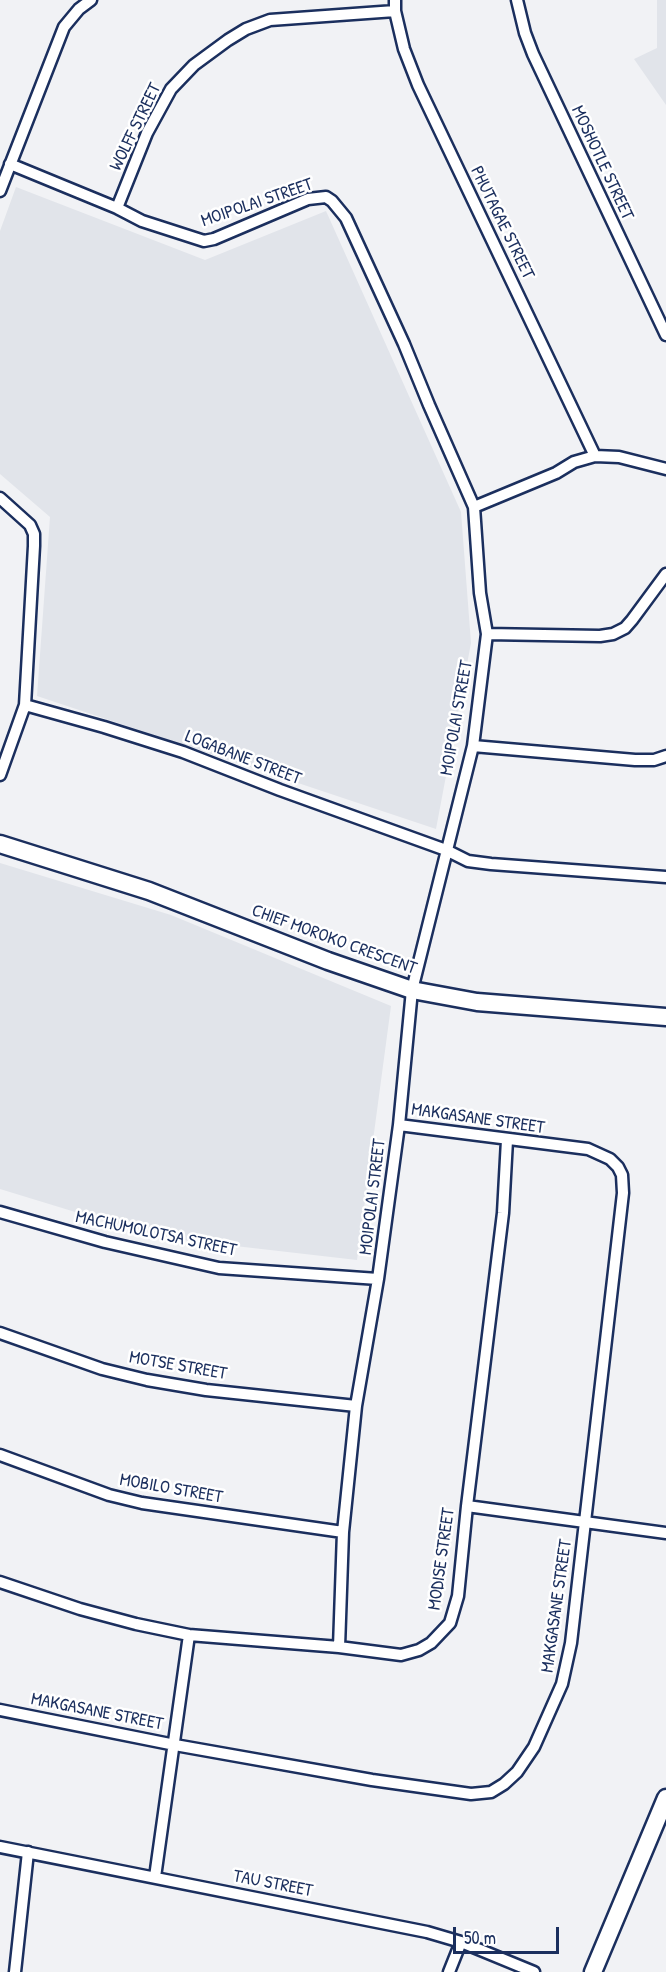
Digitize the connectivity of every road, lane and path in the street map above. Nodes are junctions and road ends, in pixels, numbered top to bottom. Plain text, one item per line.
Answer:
1 (91, 0) edge
2 (518, 0) edge
3 (395, 5) edge
4 (10, 164) junction
5 (0, 190) edge
6 (117, 208) junction
7 (666, 335) edge
8 (595, 456) junction
9 (666, 469) edge
10 (0, 498) edge
11 (474, 507) junction
12 (666, 574) edge
13 (487, 634) junction
14 (25, 705) junction
15 (472, 746) junction
16 (666, 756) edge
17 (0, 775) edge
18 (0, 844) edge
19 (446, 850) junction
20 (666, 877) edge
21 (412, 990) junction
22 (666, 1017) edge
23 (399, 1125) junction
24 (507, 1140) junction
25 (0, 1212) edge
26 (378, 1279) junction
27 (0, 1333) edge
28 (357, 1406) junction
29 (0, 1455) edge
30 (467, 1506) junction
31 (585, 1523) junction
32 (343, 1532) junction
33 (666, 1533) edge
34 (0, 1582) edge
35 (189, 1635) junction
36 (339, 1647) junction
37 (0, 1710) edge
38 (175, 1745) junction
39 (666, 1798) edge
40 (0, 1847) edge
41 (28, 1852) junction
42 (155, 1877) junction
43 (461, 1942) junction
44 (15, 1972) edge
45 (449, 1972) edge
46 (534, 1972) edge
47 (593, 1972) edge

1 - 4 street
2 - 7 street, MOSHOTLE STREET
3 - 6 street, WOLFF STREET
3 - 8 street, PHUTAGAE STREET
4 - 5 street
4 - 6 street, MOIPOLAI STREET
6 - 11 street, MOIPOLAI STREET
8 - 9 street
8 - 11 street
10 - 14 street
11 - 13 street, MOIPOLAI STREET
12 - 13 street
13 - 15 street, MOIPOLAI STREET
14 - 17 street
14 - 19 street, LOGABANE STREET
15 - 16 street
15 - 19 street, MOIPOLAI STREET
18 - 21 street, CHIEF MOROKO CRESCENT
19 - 20 street, LOGABANE STREET
19 - 21 street, MOIPOLAI STREET
21 - 22 street, CHIEF MOROKO CRESCENT
21 - 23 street, MOIPOLAI STREET
23 - 24 street, MAKGASANE STREET
23 - 26 street, MOIPOLAI STREET
24 - 30 street, MODISE STREET
24 - 31 street, MAKGASANE STREET
25 - 26 street, MACHUMOLOTSA STREET
26 - 28 street, MOIPOLAI STREET
27 - 28 street, MOTSE STREET
28 - 32 street, MOIPOLAI STREET
29 - 32 street, MOBILO STREET
30 - 31 street
30 - 36 street, MODISE STREET
31 - 33 street
31 - 38 street, MAKGASANE STREET
32 - 36 street, MOIPOLAI STREET
34 - 35 street, MODISE STREET
35 - 36 street, MODISE STREET
35 - 38 street
37 - 38 street, MAKGASANE STREET
38 - 42 street
39 - 47 street
40 - 41 street, TAU STREET
41 - 42 street, TAU STREET
41 - 44 street
42 - 43 street, TAU STREET
43 - 45 street
43 - 46 street, TAU STREET

